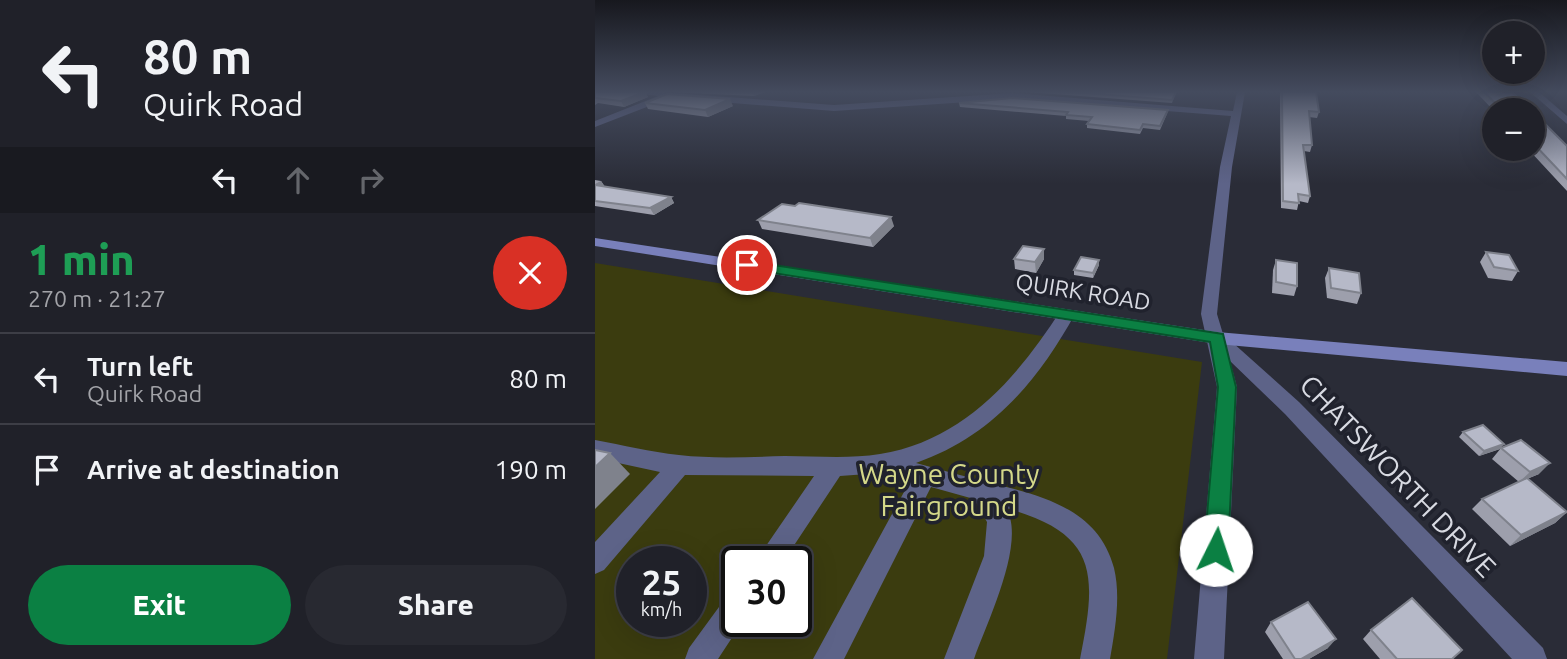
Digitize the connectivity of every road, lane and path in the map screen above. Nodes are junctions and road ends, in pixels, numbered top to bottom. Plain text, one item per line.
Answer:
1 (1235, 123) edge
2 (595, 242) edge
3 (1066, 314) junction
4 (1217, 338) junction
5 (1567, 369) edge
6 (595, 449) edge
7 (879, 463) junction
8 (680, 465) junction
9 (834, 466) junction
10 (926, 475) junction
11 (982, 491) junction
12 (779, 546) edge
13 (595, 561) edge
14 (721, 629) edge
15 (700, 659) edge
16 (828, 659) edge
17 (959, 659) edge
18 (1095, 659) edge
19 (1209, 659) edge
20 (1532, 659) edge

1 - 4 street
2 - 3 street, QUIRK ROAD
3 - 4 street, QUIRK ROAD
3 - 7 street
4 - 5 street, QUIRK ROAD
4 - 19 street
4 - 20 street, CHATSWORTH DRIVE
6 - 8 street
7 - 9 street
7 - 10 street
8 - 9 street
8 - 13 street
9 - 12 street
10 - 11 street
10 - 16 street
11 - 17 street
11 - 18 street
14 - 15 street

